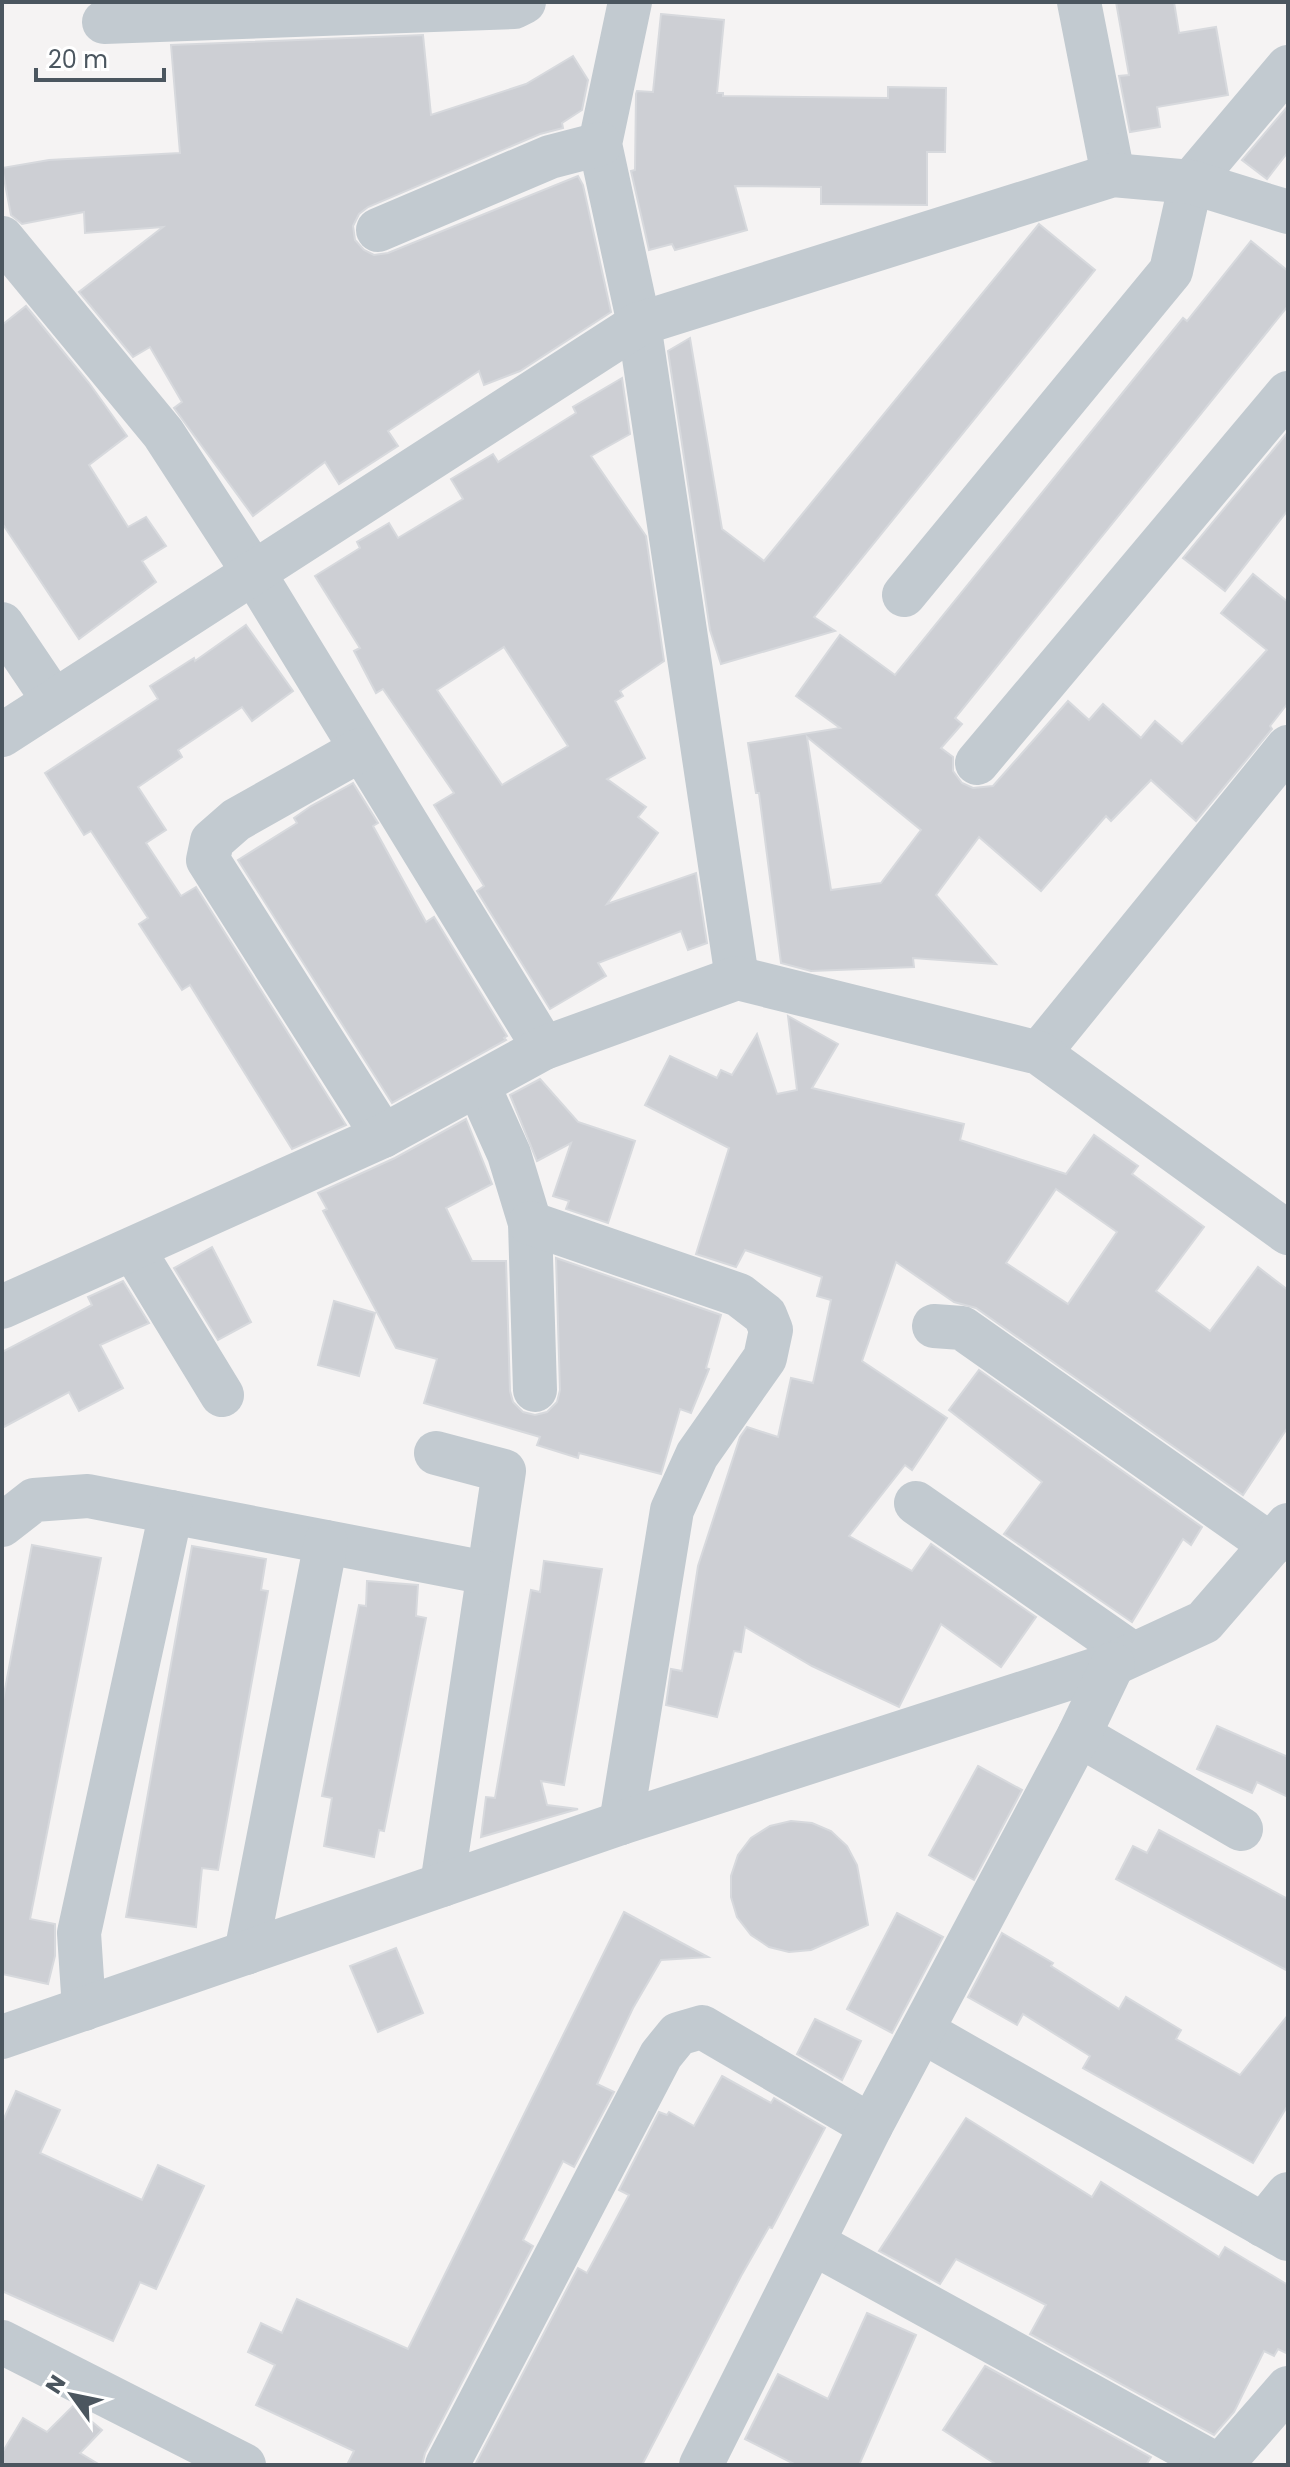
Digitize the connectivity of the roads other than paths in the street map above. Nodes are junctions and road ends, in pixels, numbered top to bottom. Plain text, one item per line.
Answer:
1 (524, 2) edge
2 (630, 2) edge
3 (1079, 2) edge
4 (104, 22) dead end
5 (1288, 67) edge
6 (600, 144) junction
7 (1113, 175) junction
8 (1191, 182) junction
9 (1288, 212) edge
10 (378, 230) dead end
11 (2, 238) edge
12 (16, 284) edge
13 (639, 324) junction
14 (1288, 393) edge
15 (252, 570) junction
16 (904, 595) dead end
17 (2, 624) edge
18 (54, 701) junction
19 (2, 735) edge
20 (1288, 747) edge
21 (360, 750) junction
22 (977, 763) dead end
23 (737, 978) junction
24 (544, 1048) junction
25 (1039, 1053) junction
26 (478, 1085) junction
27 (383, 1136) junction
28 (530, 1223) junction
29 (1288, 1233) edge
30 (133, 1249) junction
31 (2, 1307) edge
32 (934, 1326) dead end
33 (535, 1390) dead end
34 (222, 1395) dead end
35 (436, 1453) dead end
36 (916, 1503) dead end
37 (171, 1512) junction
38 (2, 1525) edge
39 (1280, 1535) edge
40 (326, 1542) junction
41 (487, 1573) junction
42 (1123, 1659) junction
43 (1079, 1735) junction
44 (621, 1823) junction
45 (1241, 1829) dead end
46 (442, 1885) junction
47 (246, 1953) junction
48 (84, 2009) junction
49 (922, 2031) junction
50 (2, 2037) edge
51 (871, 2126) junction
52 (1280, 2219) edge
53 (813, 2243) junction
54 (2, 2342) edge
55 (1288, 2388) edge
56 (221, 2460) edge
57 (716, 2460) edge
58 (447, 2465) edge
59 (1219, 2465) edge

1 - 4 street
2 - 6 street
3 - 7 street
5 - 8 street
6 - 10 street
6 - 13 street
7 - 8 street
7 - 13 street
8 - 9 street
8 - 16 street
11 - 12 street
12 - 15 street
13 - 15 street
13 - 23 street
14 - 22 street
15 - 18 street
15 - 21 street
17 - 18 street
18 - 19 street
20 - 25 street
21 - 24 street
21 - 27 street
23 - 24 street
23 - 25 street
24 - 26 street
25 - 29 street
26 - 27 street
26 - 28 street
27 - 30 street
28 - 33 street
28 - 44 street
30 - 31 street
30 - 34 street
32 - 39 street
35 - 41 street
36 - 42 street
37 - 38 street
37 - 40 street
37 - 48 street
39 - 42 street
40 - 41 street
40 - 47 street
41 - 46 street
42 - 43 street
42 - 44 street
43 - 45 street
43 - 49 street
44 - 46 street
46 - 47 street
47 - 48 street
48 - 50 street
49 - 51 street
49 - 52 street
51 - 53 street
51 - 58 street
53 - 57 street
53 - 59 street
54 - 56 street
55 - 59 street

